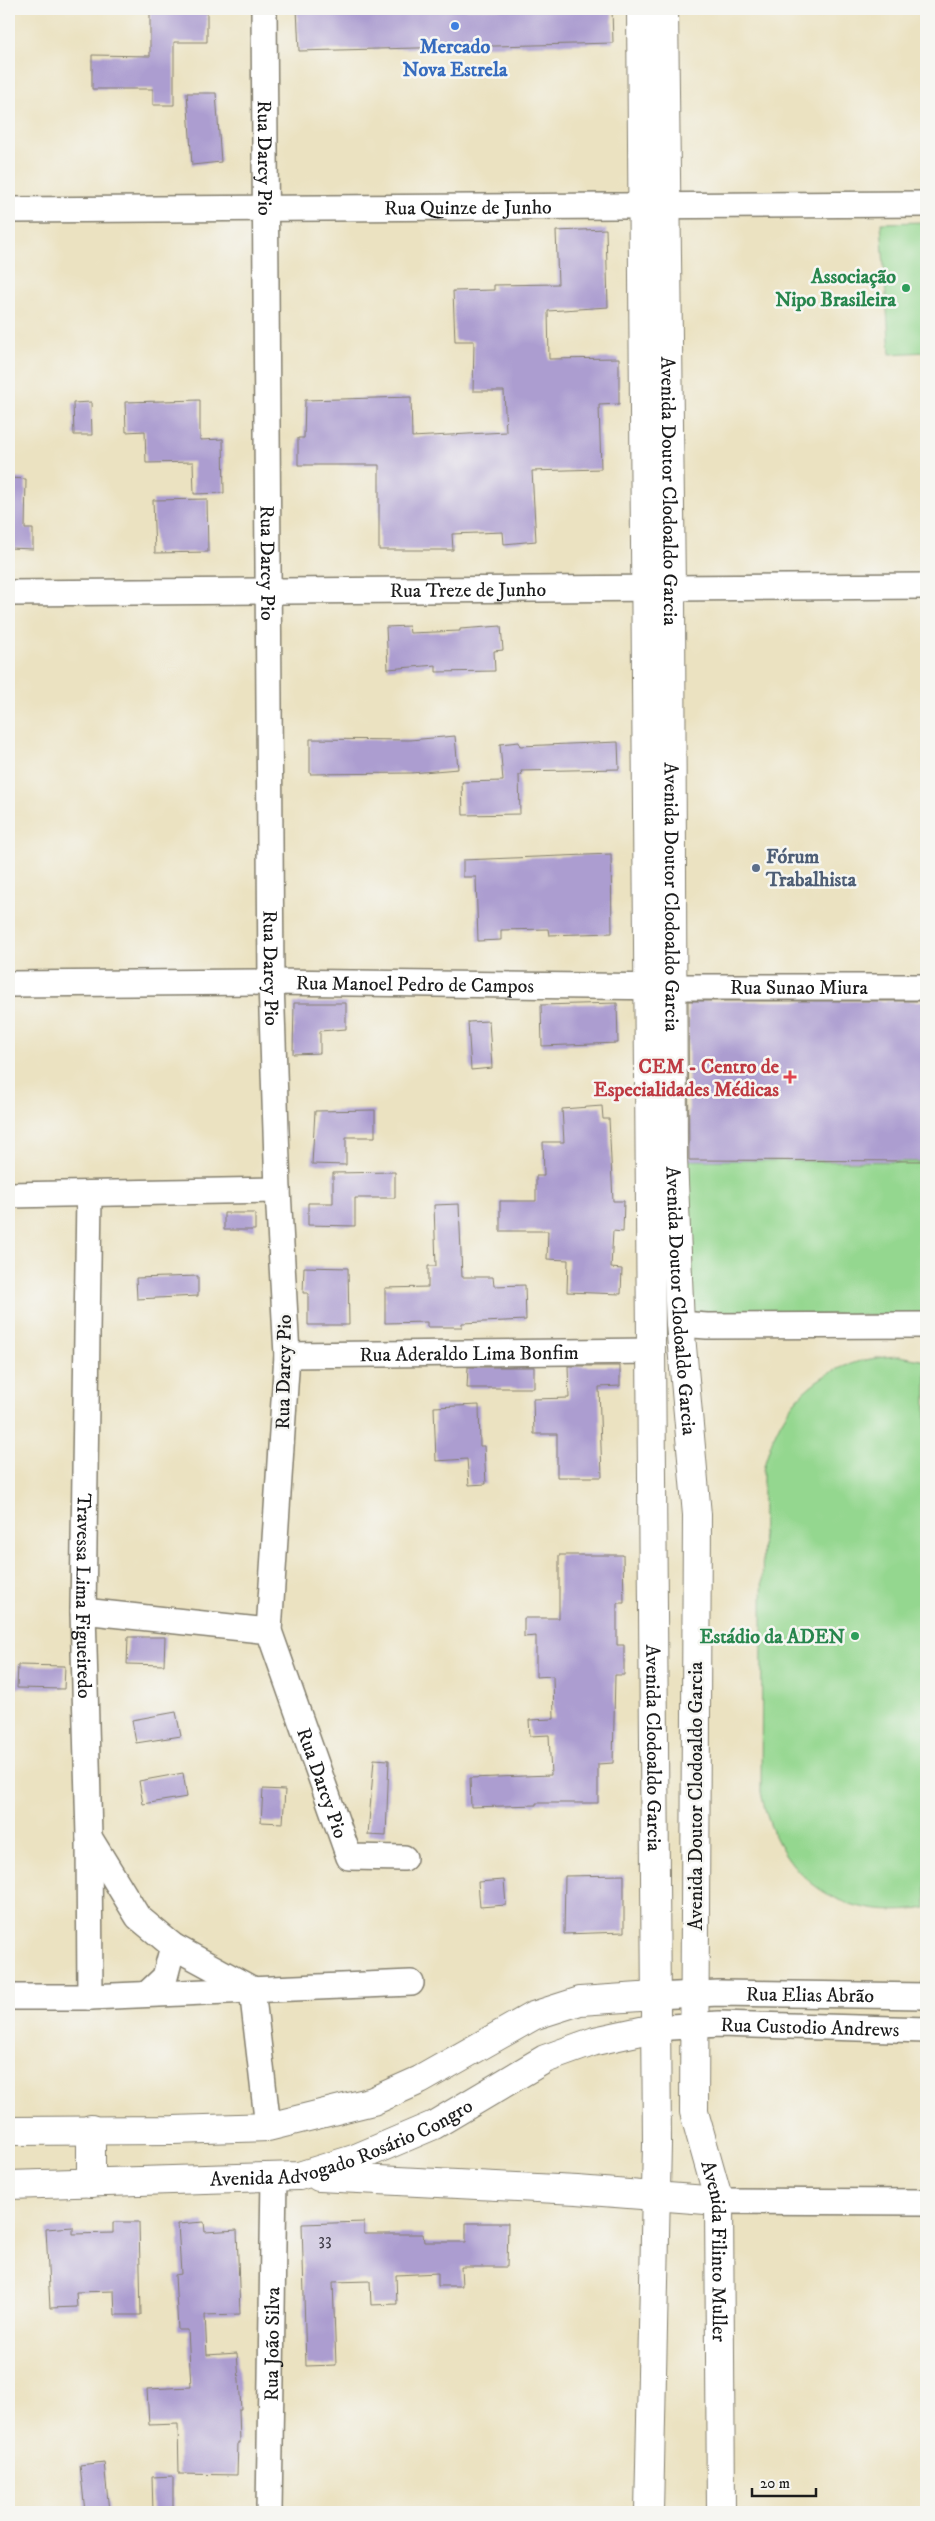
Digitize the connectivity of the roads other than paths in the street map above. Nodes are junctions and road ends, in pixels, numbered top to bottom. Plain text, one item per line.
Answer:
1 (264, 9) edge
2 (641, 9) edge
3 (664, 9) edge
4 (926, 204) edge
5 (654, 206) junction
6 (266, 208) junction
7 (9, 210) edge
8 (926, 586) edge
9 (658, 589) junction
10 (270, 592) junction
11 (9, 593) edge
12 (271, 982) junction
13 (9, 984) edge
14 (660, 987) junction
15 (926, 987) edge
16 (278, 1190) junction
17 (89, 1195) junction
18 (9, 1196) edge
19 (680, 1324) junction
20 (926, 1325) edge
21 (651, 1351) junction
22 (287, 1355) junction
23 (82, 1612) junction
24 (270, 1631) junction
25 (653, 1669) junction
26 (696, 1669) junction
27 (654, 1723) junction
28 (695, 1723) junction
29 (89, 1837) junction
30 (404, 1858) dead end
31 (173, 1946) junction
32 (411, 1982) dead end
33 (252, 1989) junction
34 (147, 1994) junction
35 (694, 1994) junction
36 (655, 1996) junction
37 (926, 1996) edge
38 (9, 1997) edge
39 (90, 1997) junction
40 (693, 2026) junction
41 (656, 2028) junction
42 (926, 2030) edge
43 (268, 2127) junction
44 (91, 2129) junction
45 (9, 2131) edge
46 (286, 2176) junction
47 (91, 2183) junction
48 (9, 2185) edge
49 (655, 2197) junction
50 (719, 2201) junction
51 (926, 2202) edge
52 (269, 2512) edge
53 (649, 2512) edge
54 (721, 2512) edge

1 - 6 street, Rua Darcy Pio
2 - 5 main road, Avenida Doutor Clodoaldo Garcia
3 - 5 main road, Avenida Doutor Clodoaldo Garcia
4 - 5 street, Rua Quinze de Junho
5 - 6 street, Rua Quinze de Junho
5 - 9 main road, Avenida Doutor Clodoaldo Garcia
6 - 7 street, Rua Quinze de Junho
6 - 10 street, Rua Darcy Pio
8 - 9 street, Rua Treze de Junho
9 - 10 street, Rua Treze de Junho
9 - 14 main road, Avenida Doutor Clodoaldo Garcia
10 - 11 street, Rua Treze de Junho
10 - 12 street, Rua Darcy Pio
12 - 13 street, Rua Manoel Pedro de Campos
12 - 14 street, Rua Manoel Pedro de Campos
12 - 16 street, Rua Darcy Pio
14 - 15 street, Rua Sunao Miura
14 - 19 main road, Avenida Doutor Clodoaldo Garcia
14 - 21 main road, Avenida Doutor Clodoaldo Garcia
16 - 17 street
16 - 22 street, Rua Darcy Pio
17 - 18 street
17 - 23 street, Travessa Lima Figueiredo
19 - 20 street
19 - 26 main road, Avenida Doutor Clodoaldo Garcia
21 - 22 street, Rua Aderaldo Lima Bonfim
21 - 25 main road, Avenida Clodoaldo Garcia
22 - 24 street, Rua Darcy Pio
23 - 24 street
23 - 29 street, Travessa Lima Figueiredo
24 - 30 street, Rua Darcy Pio
25 - 26 main road
25 - 27 main road, Avenida Clodoaldo Garcia
26 - 28 main road, Avenida Doutor Clodoaldo Garcia
27 - 28 main road
27 - 36 main road, Avenida Clodoaldo Garcia
28 - 35 main road, Avenida Doutor Clodoaldo Garcia
29 - 31 street
29 - 39 street, Travessa Lima Figueiredo
31 - 33 street
31 - 34 street
32 - 33 street
33 - 34 street
33 - 43 street
34 - 39 street
35 - 36 street, Rua Elias Abrão
35 - 37 street, Rua Elias Abrão
35 - 40 main road, Avenida Filinto Muller
36 - 41 main road, Avenida Clodoaldo Garcia
36 - 43 main road, Avenida Advogado Rosário Congro
38 - 39 street
40 - 41 street, Rua Custodio Andrews
40 - 42 street, Rua Custodio Andrews
40 - 50 main road, Avenida Filinto Muller
41 - 46 main road, Avenida Advogado Rosário Congro
41 - 49 main road, Avenida Clodoaldo Garcia
43 - 44 main road, Avenida Advogado Rosário Congro
44 - 45 main road, Avenida Advogado Rosário Congro
44 - 47 main road
46 - 47 main road, Avenida Advogado Rosário Congro
46 - 49 main road
46 - 52 street, Rua João Silva
47 - 48 main road, Avenida Advogado Rosário Congro
49 - 50 main road
49 - 53 main road
50 - 51 street
50 - 54 main road, Avenida Filinto Muller

